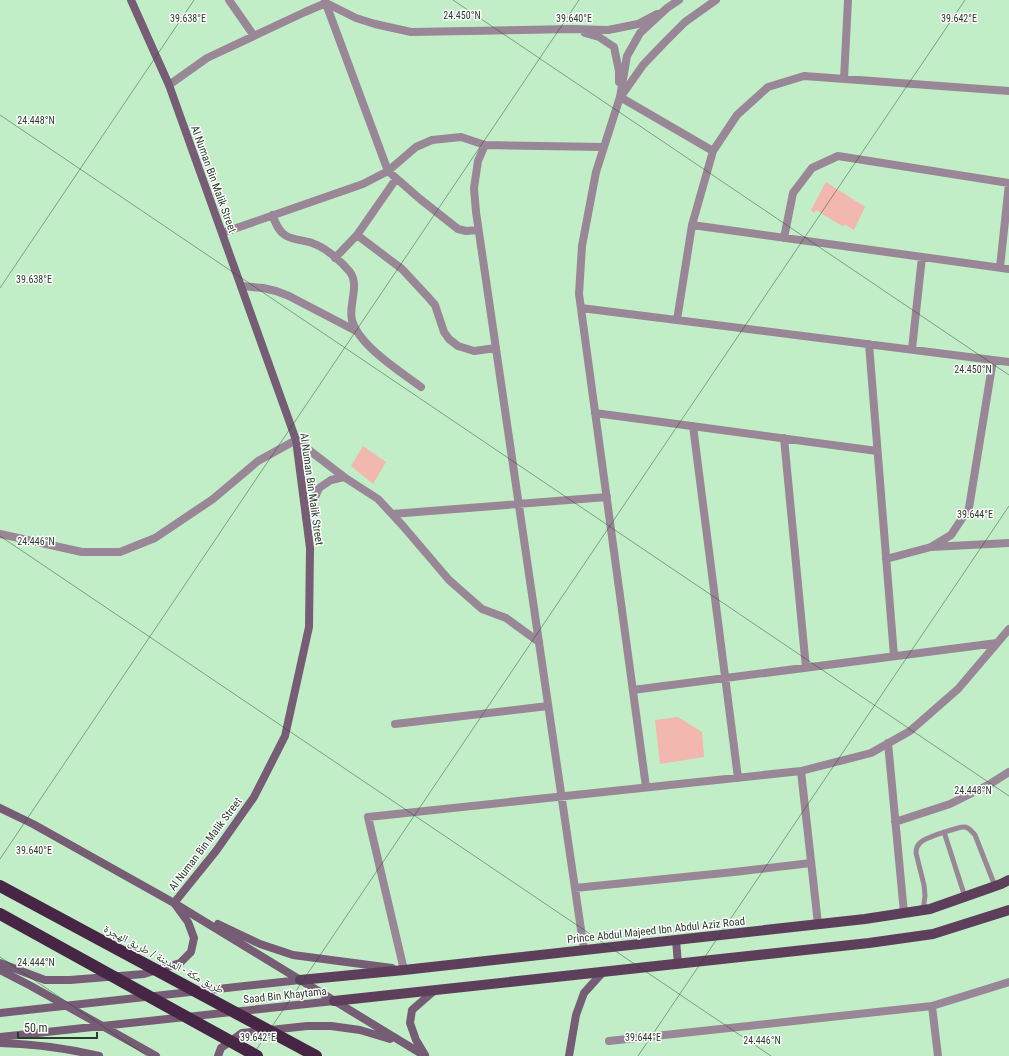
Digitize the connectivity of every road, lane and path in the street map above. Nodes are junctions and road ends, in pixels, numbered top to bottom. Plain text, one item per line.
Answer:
1 (131, 0) edge
2 (229, 0) edge
3 (679, 0) edge
4 (716, 0) edge
5 (848, 0) edge
6 (325, 2) edge
7 (667, 8) junction
8 (572, 29) junction
9 (254, 36) junction
10 (844, 79) junction
11 (169, 85) junction
12 (1009, 92) edge
13 (620, 97) junction
14 (485, 145) junction
15 (604, 147) junction
16 (713, 151) junction
17 (388, 171) junction
18 (396, 179) junction
19 (1009, 183) edge
20 (272, 215) junction
21 (692, 225) junction
22 (478, 230) junction
23 (222, 233) junction
24 (357, 234) junction
25 (784, 238) junction
26 (922, 257) junction
27 (335, 258) junction
28 (1000, 267) junction
29 (1009, 269) edge
30 (241, 286) junction
31 (581, 308) junction
32 (677, 320) junction
33 (356, 331) junction
34 (869, 344) junction
35 (496, 348) junction
36 (912, 349) junction
37 (992, 360) junction
38 (1009, 362) edge
39 (421, 387) dead end
40 (596, 413) junction
41 (693, 426) junction
42 (784, 438) junction
43 (296, 440) junction
44 (877, 451) junction
45 (344, 477) junction
46 (607, 497) junction
47 (518, 504) junction
48 (392, 514) junction
49 (306, 517) junction
50 (0, 534) edge
51 (1009, 542) edge
52 (931, 547) junction
53 (886, 559) junction
54 (1009, 629) edge
55 (539, 642) junction
56 (997, 643) junction
57 (894, 656) junction
58 (806, 668) junction
59 (725, 678) junction
60 (633, 690) junction
61 (548, 706) junction
62 (395, 724) dead end
63 (888, 744) junction
64 (801, 771) junction
65 (1009, 772) edge
66 (738, 778) junction
67 (646, 787) junction
68 (561, 796) junction
69 (0, 808) edge
70 (895, 822) junction
71 (944, 832) junction
72 (811, 863) junction
73 (1009, 880) edge
74 (0, 886) edge
75 (995, 886) junction
76 (575, 888) junction
77 (965, 897) junction
78 (174, 903) junction
79 (185, 909) junction
80 (923, 910) junction
81 (1009, 910) edge
82 (904, 913) junction
83 (0, 914) edge
84 (818, 924) junction
85 (676, 940) junction
86 (584, 950) junction
87 (0, 963) edge
88 (678, 964) junction
89 (0, 970) edge
90 (404, 970) junction
91 (603, 972) junction
92 (300, 980) junction
93 (1009, 982) edge
94 (436, 990) junction
95 (334, 1001) junction
96 (66, 1006) junction
97 (932, 1006) junction
98 (0, 1013) edge
99 (102, 1026) junction
100 (0, 1037) edge
101 (609, 1041) dead end
102 (0, 1043) edge
103 (402, 1043) junction
104 (99, 1056) edge
105 (156, 1056) edge
106 (218, 1056) edge
107 (257, 1056) edge
108 (316, 1056) edge
109 (425, 1056) edge
110 (569, 1056) edge
111 (938, 1056) edge

1 - 11 main road, Al Numan Bin Malik Street
2 - 9 street
3 - 7 street
4 - 13 street
5 - 10 street
6 - 8 street
6 - 9 street
6 - 17 street
7 - 8 street
7 - 13 street
8 - 13 street
9 - 11 street
10 - 12 street
10 - 16 street
11 - 23 main road, Al Numan Bin Malik Street
13 - 15 street
13 - 16 street
14 - 15 street
14 - 17 street
14 - 22 street
15 - 31 street
16 - 21 street
17 - 18 street
17 - 20 street
18 - 22 street
18 - 24 street
19 - 25 street
19 - 28 street
20 - 23 street
20 - 27 street
21 - 25 street
21 - 32 street
22 - 35 street
23 - 30 main road, Al Numan Bin Malik Street
24 - 27 street
24 - 35 street
25 - 26 street
26 - 28 street
26 - 36 street
27 - 33 street
28 - 29 street
30 - 33 street
30 - 43 main road, Al Numan Bin Malik Street
31 - 32 street
31 - 40 street
32 - 34 street
33 - 39 street
34 - 36 street
34 - 44 street
35 - 47 street
36 - 37 street
37 - 38 street
37 - 52 street
40 - 41 street
40 - 46 street
41 - 42 street
41 - 59 street
42 - 44 street
42 - 58 street
43 - 45 street
43 - 49 main road, Al Numan Bin Malik Street
43 - 50 street
44 - 53 street
45 - 48 street
45 - 49 street
46 - 47 street
46 - 60 street
47 - 48 street
47 - 55 street
48 - 55 street
49 - 78 main road, Al Numan Bin Malik Street
51 - 52 street
52 - 53 street
53 - 57 street
54 - 56 street
55 - 61 street
56 - 57 street
56 - 63 street
57 - 58 street
58 - 59 street
59 - 60 street
59 - 66 street
60 - 67 street
61 - 62 street
61 - 68 street
63 - 64 street
63 - 70 street
64 - 66 street
64 - 72 street
65 - 70 street
66 - 67 street
67 - 68 street
68 - 76 street
68 - 90 street
69 - 78 main road
70 - 82 street
71 - 75 lane
71 - 77 lane
71 - 80 lane
72 - 76 street
72 - 84 street
73 - 75 main road, Prince Abdul Majeed Ibn Abdul Aziz Road
74 - 108 highway, طريق مكة - المدينة / طريق الهجرة
75 - 77 main road, Prince Abdul Majeed Ibn Abdul Aziz Road
76 - 86 street
77 - 80 main road, Prince Abdul Majeed Ibn Abdul Aziz Road
78 - 79 main road
78 - 87 main road
79 - 90 main road
79 - 92 main road
80 - 82 main road, Prince Abdul Majeed Ibn Abdul Aziz Road
81 - 88 main road
82 - 84 main road, Prince Abdul Majeed Ibn Abdul Aziz Road
83 - 107 highway
84 - 85 main road, Prince Abdul Majeed Ibn Abdul Aziz Road
85 - 86 main road, Prince Abdul Majeed Ibn Abdul Aziz Road
85 - 88 main road
86 - 90 main road, Prince Abdul Majeed Ibn Abdul Aziz Road
88 - 91 main road
89 - 96 main road
90 - 92 main road, Prince Abdul Majeed Ibn Abdul Aziz Road
91 - 94 main road
91 - 110 main road
92 - 95 main road
92 - 96 main road, Saad Bin Khaytama
93 - 97 street
94 - 95 main road
94 - 109 main road
95 - 99 main road, Saad Bin Khaytama
95 - 103 main road
96 - 98 main road, Saad Bin Khaytama
96 - 99 main road
97 - 101 street
97 - 111 street
99 - 100 main road, Saad Bin Khaytama
99 - 105 main road
102 - 104 main road
103 - 106 main road
103 - 109 main road

